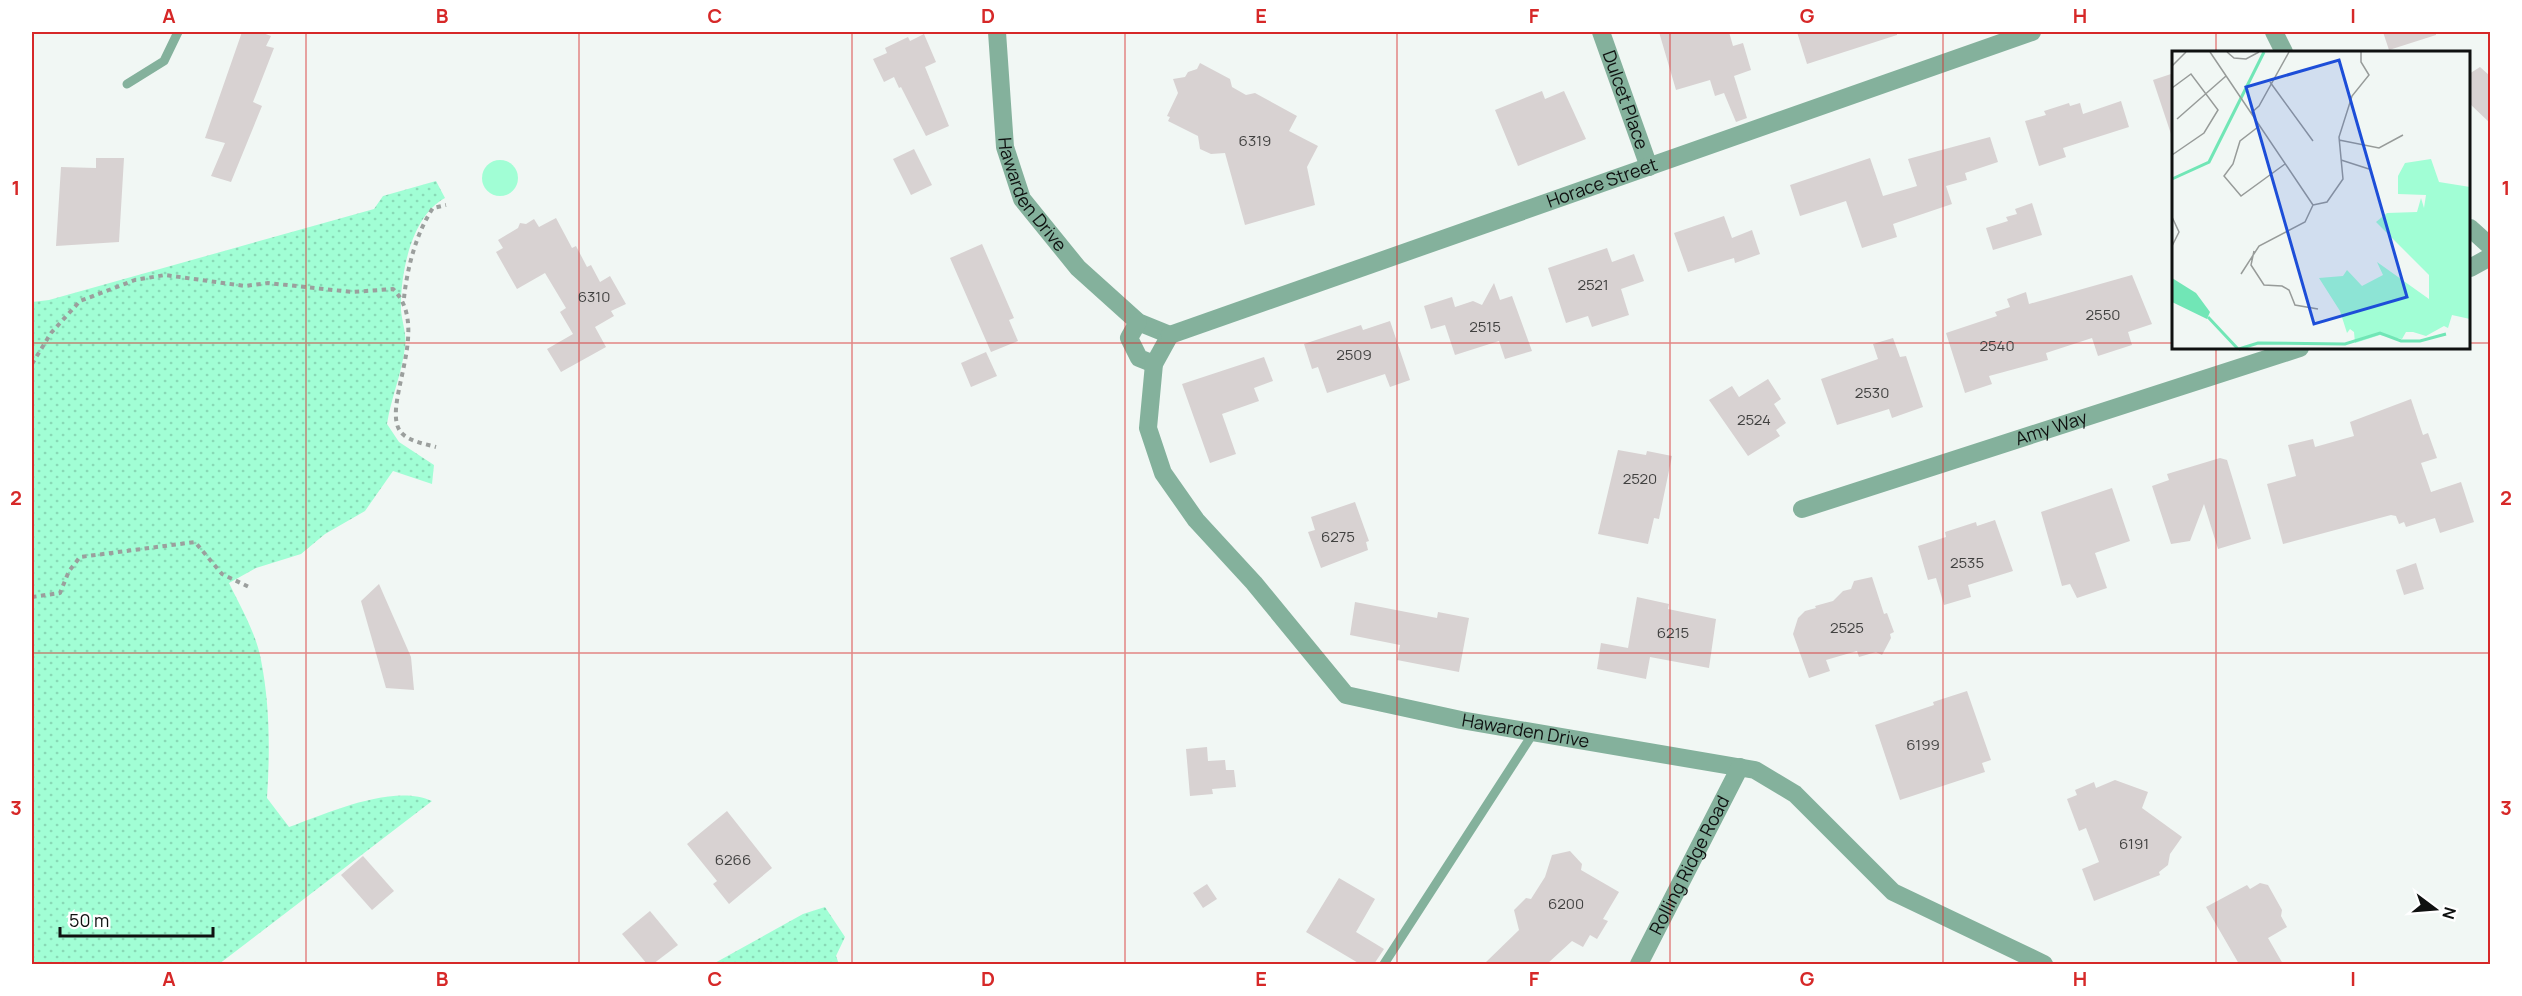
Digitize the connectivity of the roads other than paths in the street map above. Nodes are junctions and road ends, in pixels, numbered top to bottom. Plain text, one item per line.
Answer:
1 (178, 32) edge
2 (997, 32) edge
3 (1601, 32) edge
4 (2032, 32) edge
5 (2274, 32) edge
6 (2284, 51) edge
7 (127, 84) dead end
8 (1649, 167) junction
9 (2471, 230) edge
10 (2490, 246) edge
11 (2490, 257) edge
12 (2471, 267) edge
13 (1138, 322) junction
14 (1170, 334) junction
15 (2294, 350) edge
16 (1154, 364) junction
17 (1802, 509) dead end
18 (1534, 732) junction
19 (1740, 767) junction
20 (1383, 964) edge
21 (1639, 964) edge
22 (2043, 964) edge

1 - 7 lane
2 - 13 street, Hawarden Drive
3 - 8 street, Dulcet Place
4 - 8 street, Horace Street
5 - 6 street
8 - 14 street, Horace Street
9 - 10 street
11 - 12 street
13 - 14 street, Hawarden Drive
13 - 16 street
14 - 16 street, Hawarden Drive
15 - 17 street, Amy Way
16 - 18 street, Hawarden Drive
18 - 19 street, Hawarden Drive
18 - 20 lane
19 - 21 street, Rolling Ridge Road
19 - 22 street, Hawarden Drive

